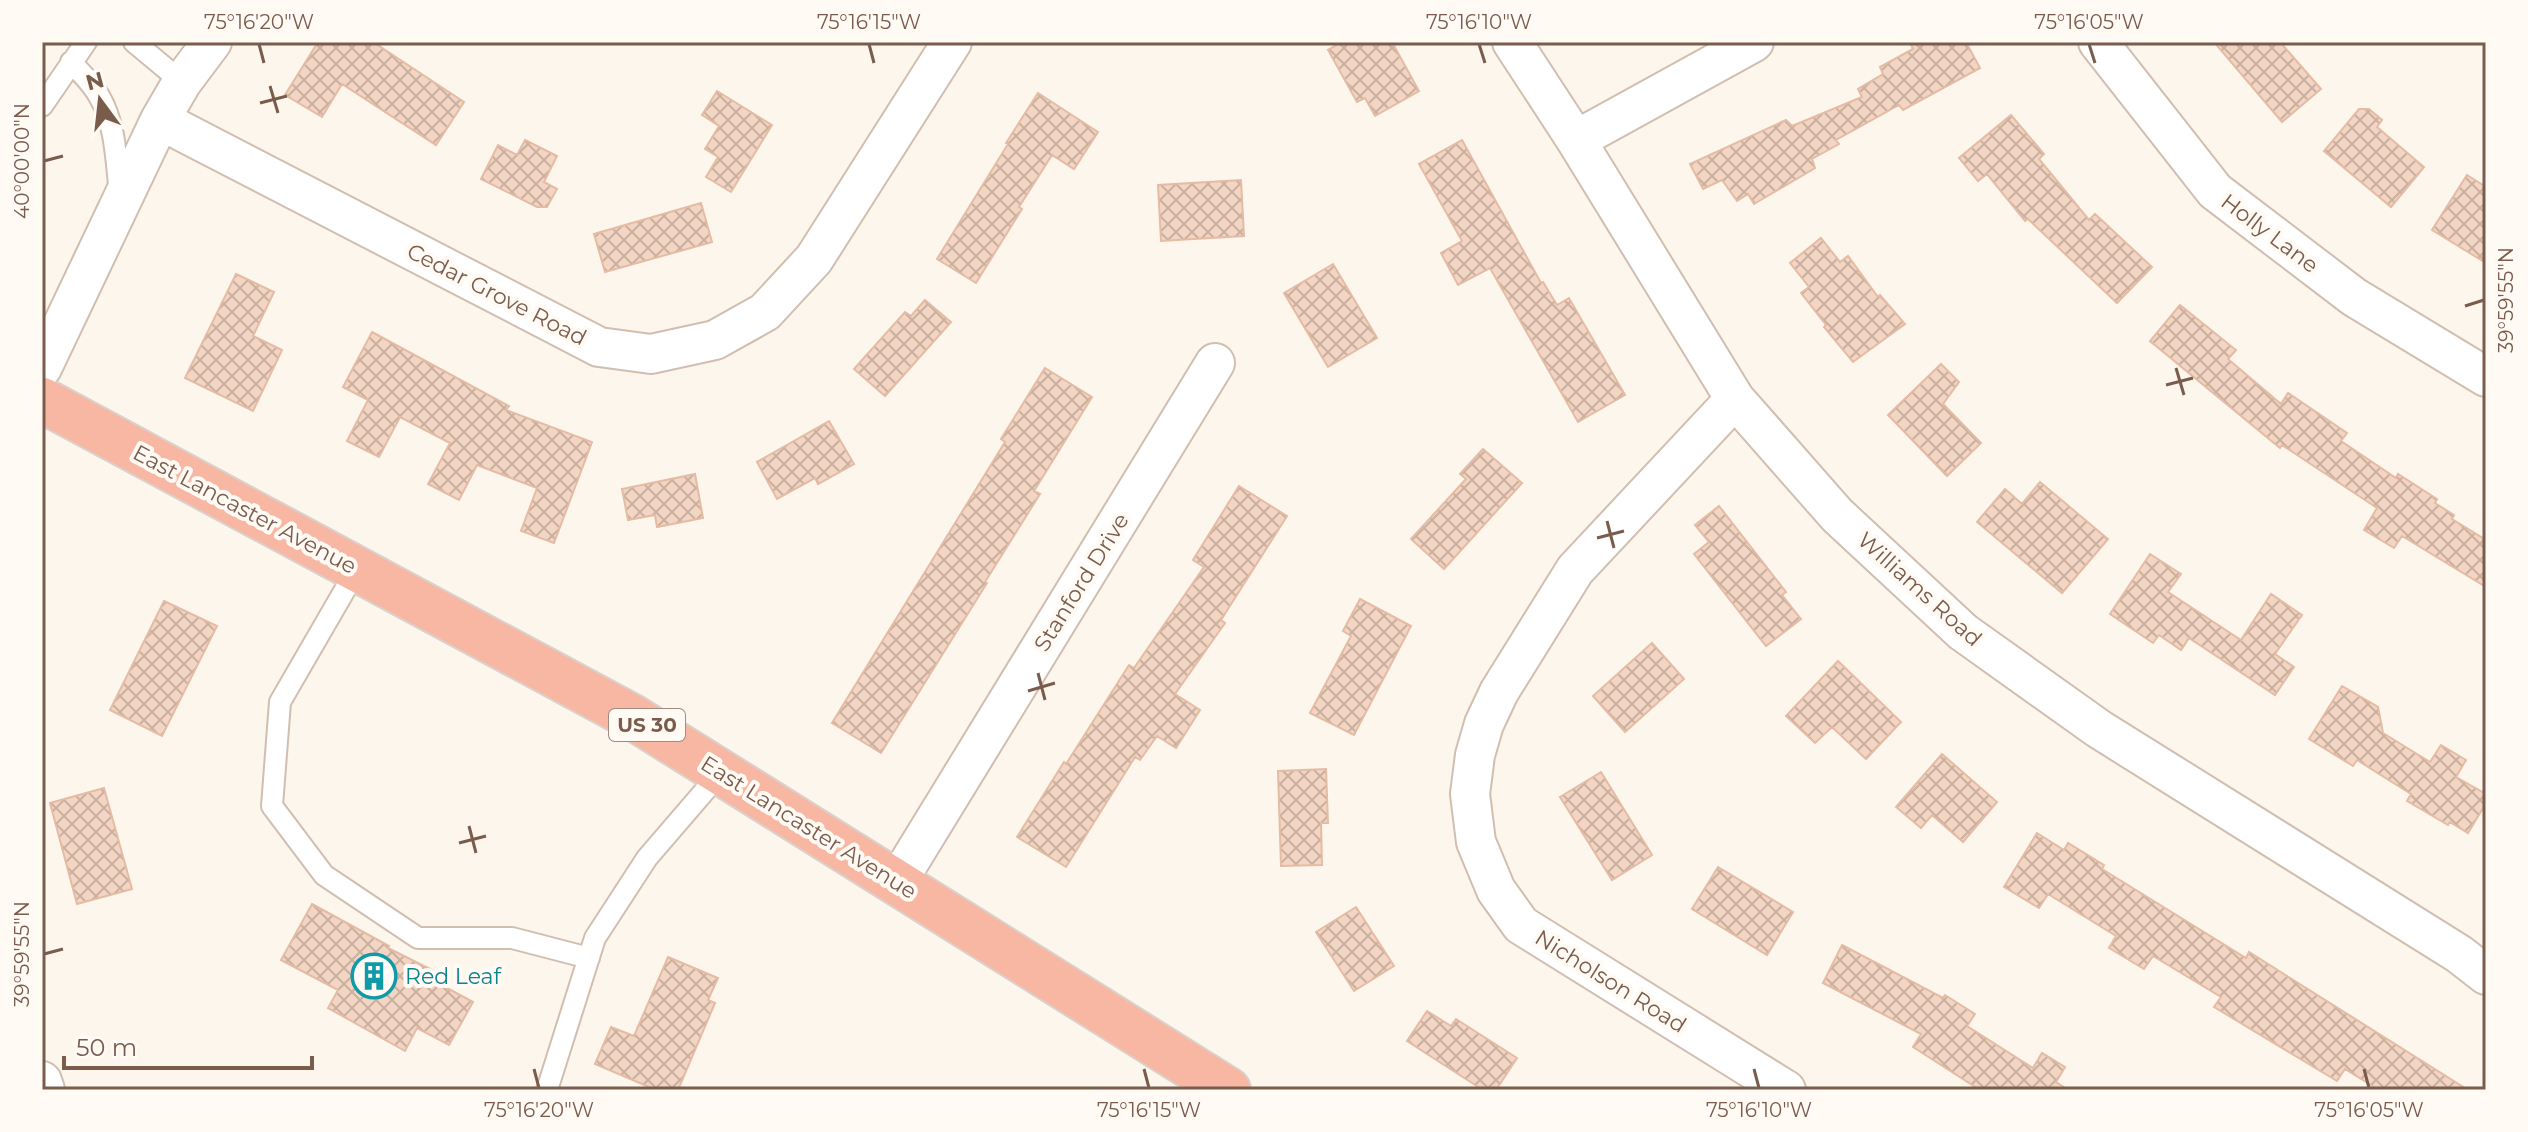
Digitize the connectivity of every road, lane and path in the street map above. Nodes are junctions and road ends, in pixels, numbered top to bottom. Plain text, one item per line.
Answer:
1 (86, 42) edge
2 (134, 42) edge
3 (212, 42) edge
4 (952, 42) edge
5 (1512, 42) edge
6 (1754, 42) edge
7 (2098, 42) edge
8 (71, 62) junction
9 (182, 82) junction
10 (42, 106) edge
11 (160, 120) junction
12 (1576, 140) junction
13 (121, 203) junction
14 (1215, 363) dead end
15 (42, 368) edge
16 (2486, 377) edge
17 (1735, 399) junction
18 (42, 400) edge
19 (357, 569) junction
20 (721, 772) junction
21 (897, 882) junction
22 (589, 958) junction
23 (2486, 975) edge
24 (42, 1081) edge
25 (45, 1090) edge
26 (547, 1090) edge
27 (1228, 1090) edge
28 (1786, 1090) edge

1 - 8 lane
2 - 9 lane
3 - 9 street
4 - 11 street, Cedar Grove Road
5 - 12 street, Williams Road
6 - 12 street
7 - 16 street, Holly Lane
8 - 10 lane
8 - 13 lane
9 - 11 street
11 - 13 street
12 - 17 street, Williams Road
13 - 15 street
14 - 21 street, Stanford Drive
17 - 23 street, Williams Road
17 - 28 street, Nicholson Road
18 - 19 highway, East Lancaster Avenue / US 30
19 - 20 highway, East Lancaster Avenue / US 30
19 - 22 lane
20 - 21 highway, East Lancaster Avenue / US 30
20 - 22 lane
21 - 27 highway, East Lancaster Avenue / US 30
22 - 26 lane
24 - 25 street

